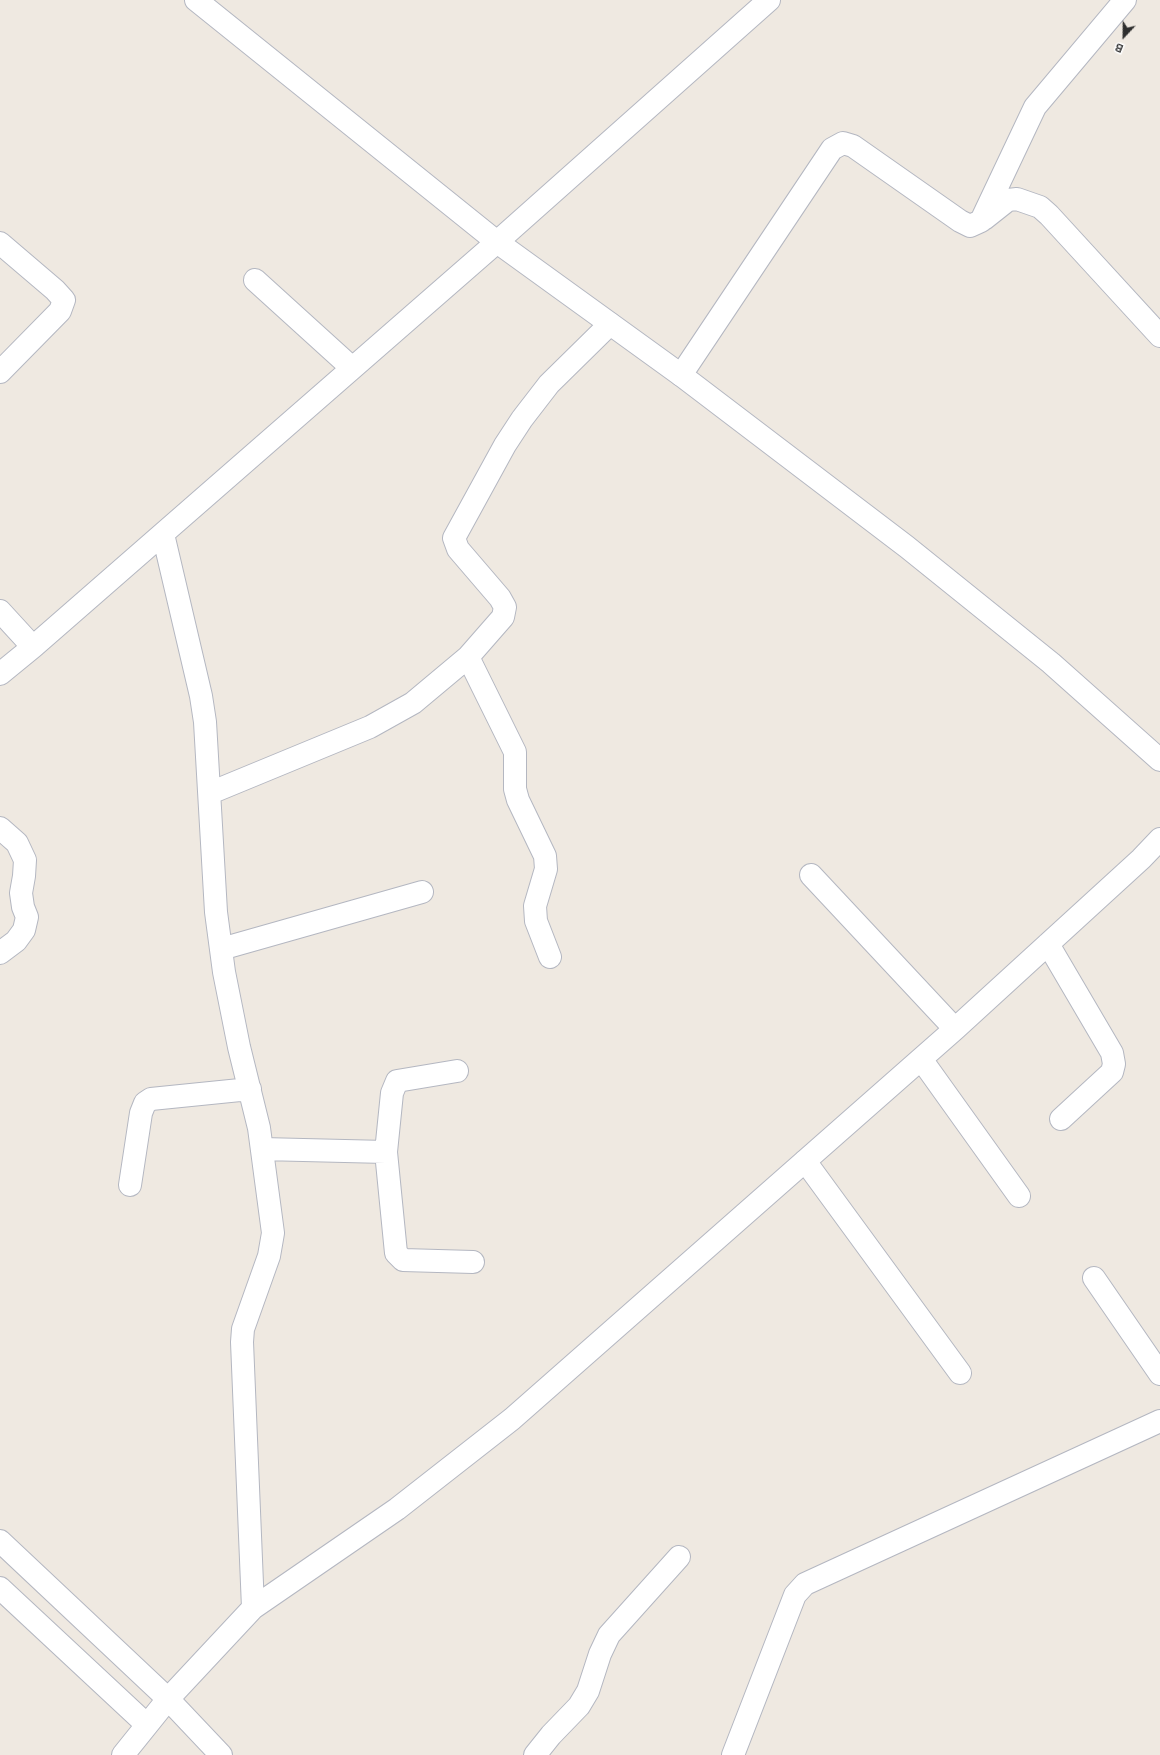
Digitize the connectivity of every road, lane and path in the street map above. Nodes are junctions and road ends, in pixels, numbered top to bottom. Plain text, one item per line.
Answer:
1 (196, 0) edge
2 (769, 0) edge
3 (1125, 0) edge
4 (981, 221) junction
5 (497, 242) junction
6 (0, 243) edge
7 (254, 280) dead end
8 (610, 324) junction
9 (1160, 336) edge
10 (352, 368) junction
11 (0, 372) edge
12 (681, 375) junction
13 (163, 534) junction
14 (0, 611) edge
15 (33, 647) junction
16 (468, 657) junction
17 (0, 674) edge
18 (1160, 760) edge
19 (210, 793) junction
20 (0, 828) edge
21 (1160, 839) edge
22 (811, 875) dead end
23 (422, 892) dead end
24 (1048, 944) junction
25 (221, 949) junction
26 (0, 953) edge
27 (550, 957) dead end
28 (955, 1029) junction
29 (921, 1059) junction
30 (457, 1071) dead end
31 (250, 1089) junction
32 (1061, 1119) dead end
33 (262, 1149) junction
34 (386, 1152) junction
35 (805, 1161) junction
36 (130, 1185) dead end
37 (1019, 1196) dead end
38 (473, 1262) dead end
39 (1094, 1278) dead end
40 (960, 1373) dead end
41 (1160, 1374) edge
42 (1160, 1421) edge
43 (0, 1541) edge
44 (678, 1557) dead end
45 (0, 1588) edge
46 (253, 1608) junction
47 (168, 1699) junction
48 (147, 1725) junction
49 (123, 1755) edge
50 (221, 1755) edge
51 (535, 1755) edge
52 (733, 1755) edge

1 - 5 street
2 - 5 street
3 - 4 street
4 - 9 street
4 - 12 street
5 - 8 street
5 - 10 street
6 - 11 street
7 - 10 street
8 - 12 street
8 - 16 street
10 - 13 street
12 - 18 street
13 - 15 street
13 - 19 street
14 - 15 street
15 - 17 street
16 - 19 street
16 - 27 street
19 - 25 street
20 - 26 street
21 - 24 street
22 - 28 street
23 - 25 street
24 - 28 street
24 - 32 street
25 - 31 street
28 - 29 street
29 - 35 street
29 - 37 street
30 - 34 street
31 - 33 street
31 - 36 street
33 - 34 street
33 - 46 street
34 - 38 street
35 - 40 street
35 - 46 street
39 - 41 street
42 - 52 street
43 - 47 street
44 - 51 street
45 - 48 street
46 - 47 street
47 - 48 street
47 - 50 street
48 - 49 street

